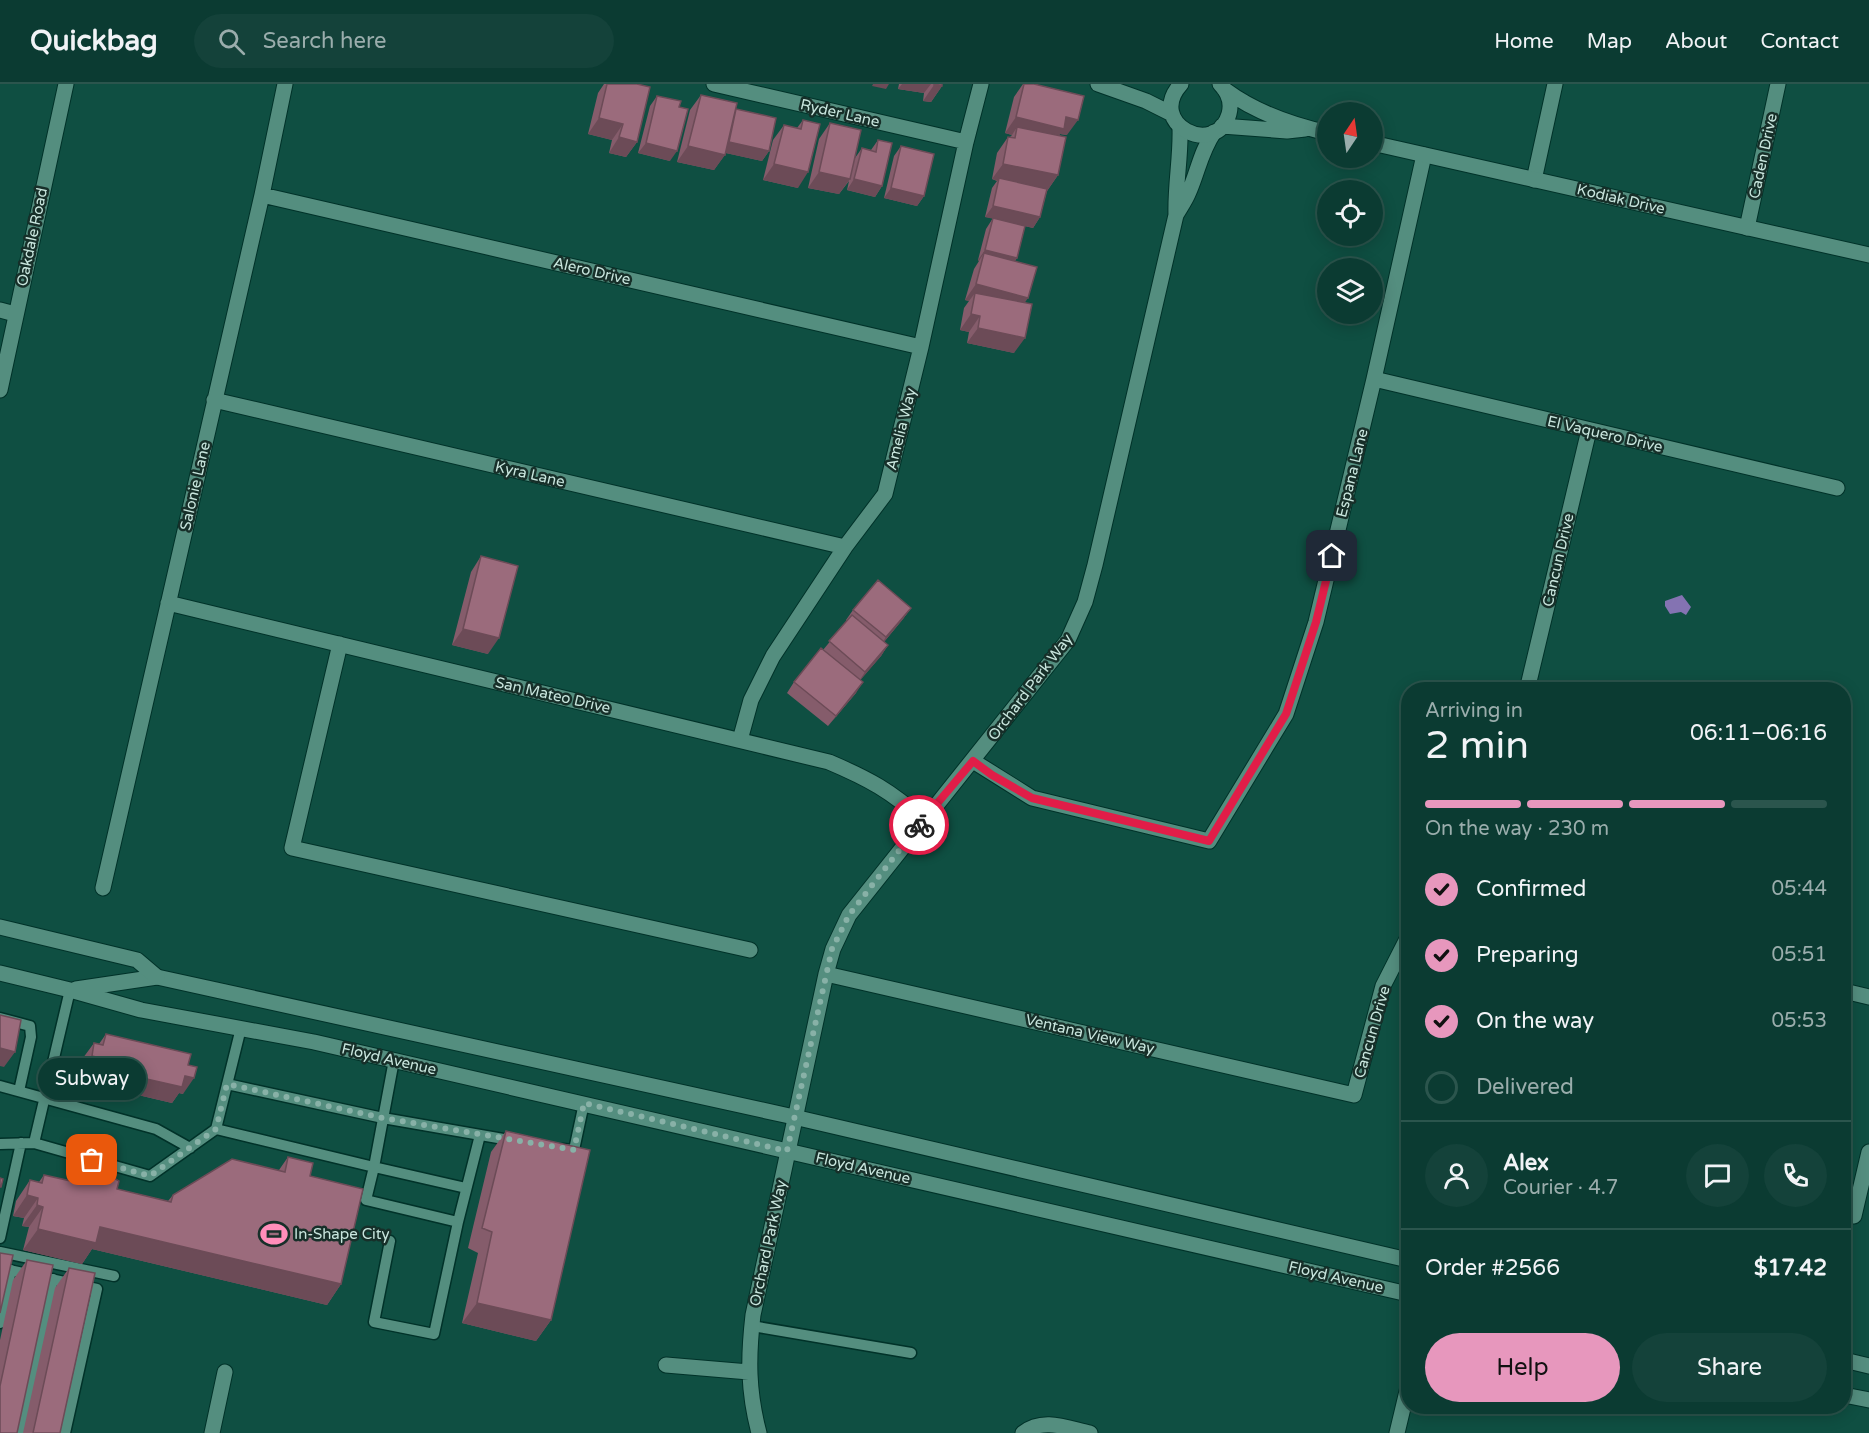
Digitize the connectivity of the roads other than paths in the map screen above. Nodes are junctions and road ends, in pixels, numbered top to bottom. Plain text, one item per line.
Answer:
1 (66, 84) edge
2 (285, 84) edge
3 (714, 84) edge
4 (981, 84) edge
5 (1098, 84) edge
6 (1166, 84) edge
7 (1171, 84) edge
8 (1181, 84) edge
9 (1555, 84) edge
10 (1779, 84) edge
11 (1222, 86) edge
12 (1176, 121) junction
13 (1218, 129) junction
14 (1308, 129) junction
15 (1317, 131) edge
16 (966, 142) junction
17 (1383, 146) edge
18 (1424, 155) junction
19 (1534, 180) junction
20 (262, 195) junction
21 (1176, 215) junction
22 (1747, 228) junction
23 (1869, 255) edge
24 (0, 310) edge
25 (15, 314) junction
26 (921, 347) junction
27 (1374, 379) junction
28 (0, 390) edge
29 (214, 400) junction
30 (1589, 430) junction
31 (1836, 488) dead end
32 (845, 547) junction
33 (168, 603) junction
34 (340, 644) junction
35 (1529, 682) edge
36 (740, 740) junction
37 (973, 761) junction
38 (923, 820) junction
39 (103, 888) dead end
40 (0, 927) edge
41 (750, 950) dead end
42 (1401, 951) edge
43 (0, 973) edge
44 (826, 974) junction
45 (157, 977) junction
46 (70, 990) junction
47 (1851, 993) edge
48 (1869, 997) edge
49 (0, 1018) edge
50 (241, 1028) junction
51 (394, 1060) junction
52 (227, 1084) junction
53 (0, 1086) edge
54 (19, 1091) junction
55 (1354, 1095) joint
56 (45, 1097) junction
57 (584, 1103) junction
58 (794, 1117) junction
59 (383, 1118) junction
60 (216, 1129) junction
61 (480, 1135) junction
62 (21, 1143) junction
63 (34, 1143) junction
64 (527, 1143) edge
65 (0, 1144) edge
66 (550, 1146) edge
67 (190, 1148) junction
68 (787, 1151) junction
69 (1869, 1152) edge
70 (374, 1167) junction
71 (466, 1188) junction
72 (1851, 1209) edge
73 (1851, 1215) edge
74 (1869, 1219) edge
75 (458, 1222) junction
76 (0, 1238) edge
77 (390, 1241) dead end
78 (0, 1252) edge
79 (1401, 1258) edge
80 (6, 1269) edge
81 (114, 1276) dead end
82 (53, 1279) junction
83 (1401, 1292) edge
84 (0, 1323) edge
85 (752, 1326) junction
86 (911, 1353) dead end
87 (1851, 1362) edge
88 (666, 1365) dead end
89 (1869, 1366) edge
90 (225, 1372) dead end
91 (749, 1372) junction
92 (1851, 1396) edge
93 (1869, 1400) edge
94 (1402, 1414) edge
95 (1025, 1431) edge
96 (19, 1433) edge
97 (65, 1433) edge
98 (212, 1433) edge
99 (759, 1433) edge
100 (1090, 1433) edge
101 (1397, 1433) edge

1 - 25 street, Oakdale Road
2 - 20 street, Salonie Lane
3 - 16 street, Ryder Lane
4 - 16 street, Amelia Way
5 - 12 street
6 - 7 street
8 - 12 street, Orchard Park Way
9 - 19 street
10 - 22 street, Caden Drive
11 - 13 street, Orchard Park Way
11 - 14 street
12 - 13 street
12 - 21 street, Orchard Park Way
13 - 14 street
13 - 21 street, Orchard Park Way
14 - 15 street
16 - 26 street, Amelia Way
17 - 18 street, Kodiak Drive
18 - 19 street, Kodiak Drive
18 - 27 street, Espana Lane
19 - 22 street, Kodiak Drive
20 - 26 street, Alero Drive
20 - 29 street, Salonie Lane
21 - 37 street, Orchard Park Way
22 - 23 street, Kodiak Drive
24 - 25 street
25 - 28 street, Oakdale Road
26 - 32 street, Amelia Way
27 - 30 street, El Vaquero Drive
27 - 37 street, Espana Lane
29 - 32 street, Kyra Lane
29 - 33 street, Salonie Lane
30 - 31 street, El Vaquero Drive
30 - 35 street, Cancun Drive
32 - 36 street, Amelia Way
33 - 34 street, San Mateo Drive
33 - 39 street, Salonie Lane
34 - 36 street, San Mateo Drive
34 - 41 street
36 - 38 street, San Mateo Drive
37 - 38 street, Orchard Park Way
38 - 44 street, Orchard Park Way
40 - 45 street
42 - 55 street, Cancun Drive
43 - 46 street, Floyd Avenue
44 - 55 street, Ventana View Way
44 - 58 street, Orchard Park Way
45 - 46 street, Floyd Avenue
45 - 58 street, Floyd Avenue
46 - 50 street, Floyd Avenue
46 - 56 lane
47 - 48 street
49 - 54 lane
50 - 51 street, Floyd Avenue
50 - 52 lane
51 - 57 street, Floyd Avenue
51 - 59 lane
52 - 59 lane
52 - 60 lane
53 - 54 lane
54 - 56 lane
56 - 63 lane
56 - 67 lane
57 - 66 lane
57 - 68 street, Floyd Avenue
58 - 68 street, Orchard Park Way
58 - 79 street, Floyd Avenue
59 - 61 lane
59 - 70 lane
60 - 67 lane
60 - 70 lane
61 - 64 lane
61 - 71 lane
62 - 63 lane
62 - 65 lane
62 - 76 lane
63 - 67 lane
68 - 83 street, Floyd Avenue
68 - 85 street, Orchard Park Way
69 - 72 street
70 - 71 lane
70 - 75 lane
71 - 75 lane
73 - 74 street
75 - 77 lane
78 - 81 lane
80 - 82 lane
80 - 84 lane
82 - 96 lane
82 - 97 lane
85 - 86 lane
85 - 91 street, Orchard Park Way
87 - 89 street
88 - 91 street
90 - 98 street
91 - 99 street, Orchard Park Way
92 - 93 street
94 - 101 street
95 - 100 street

